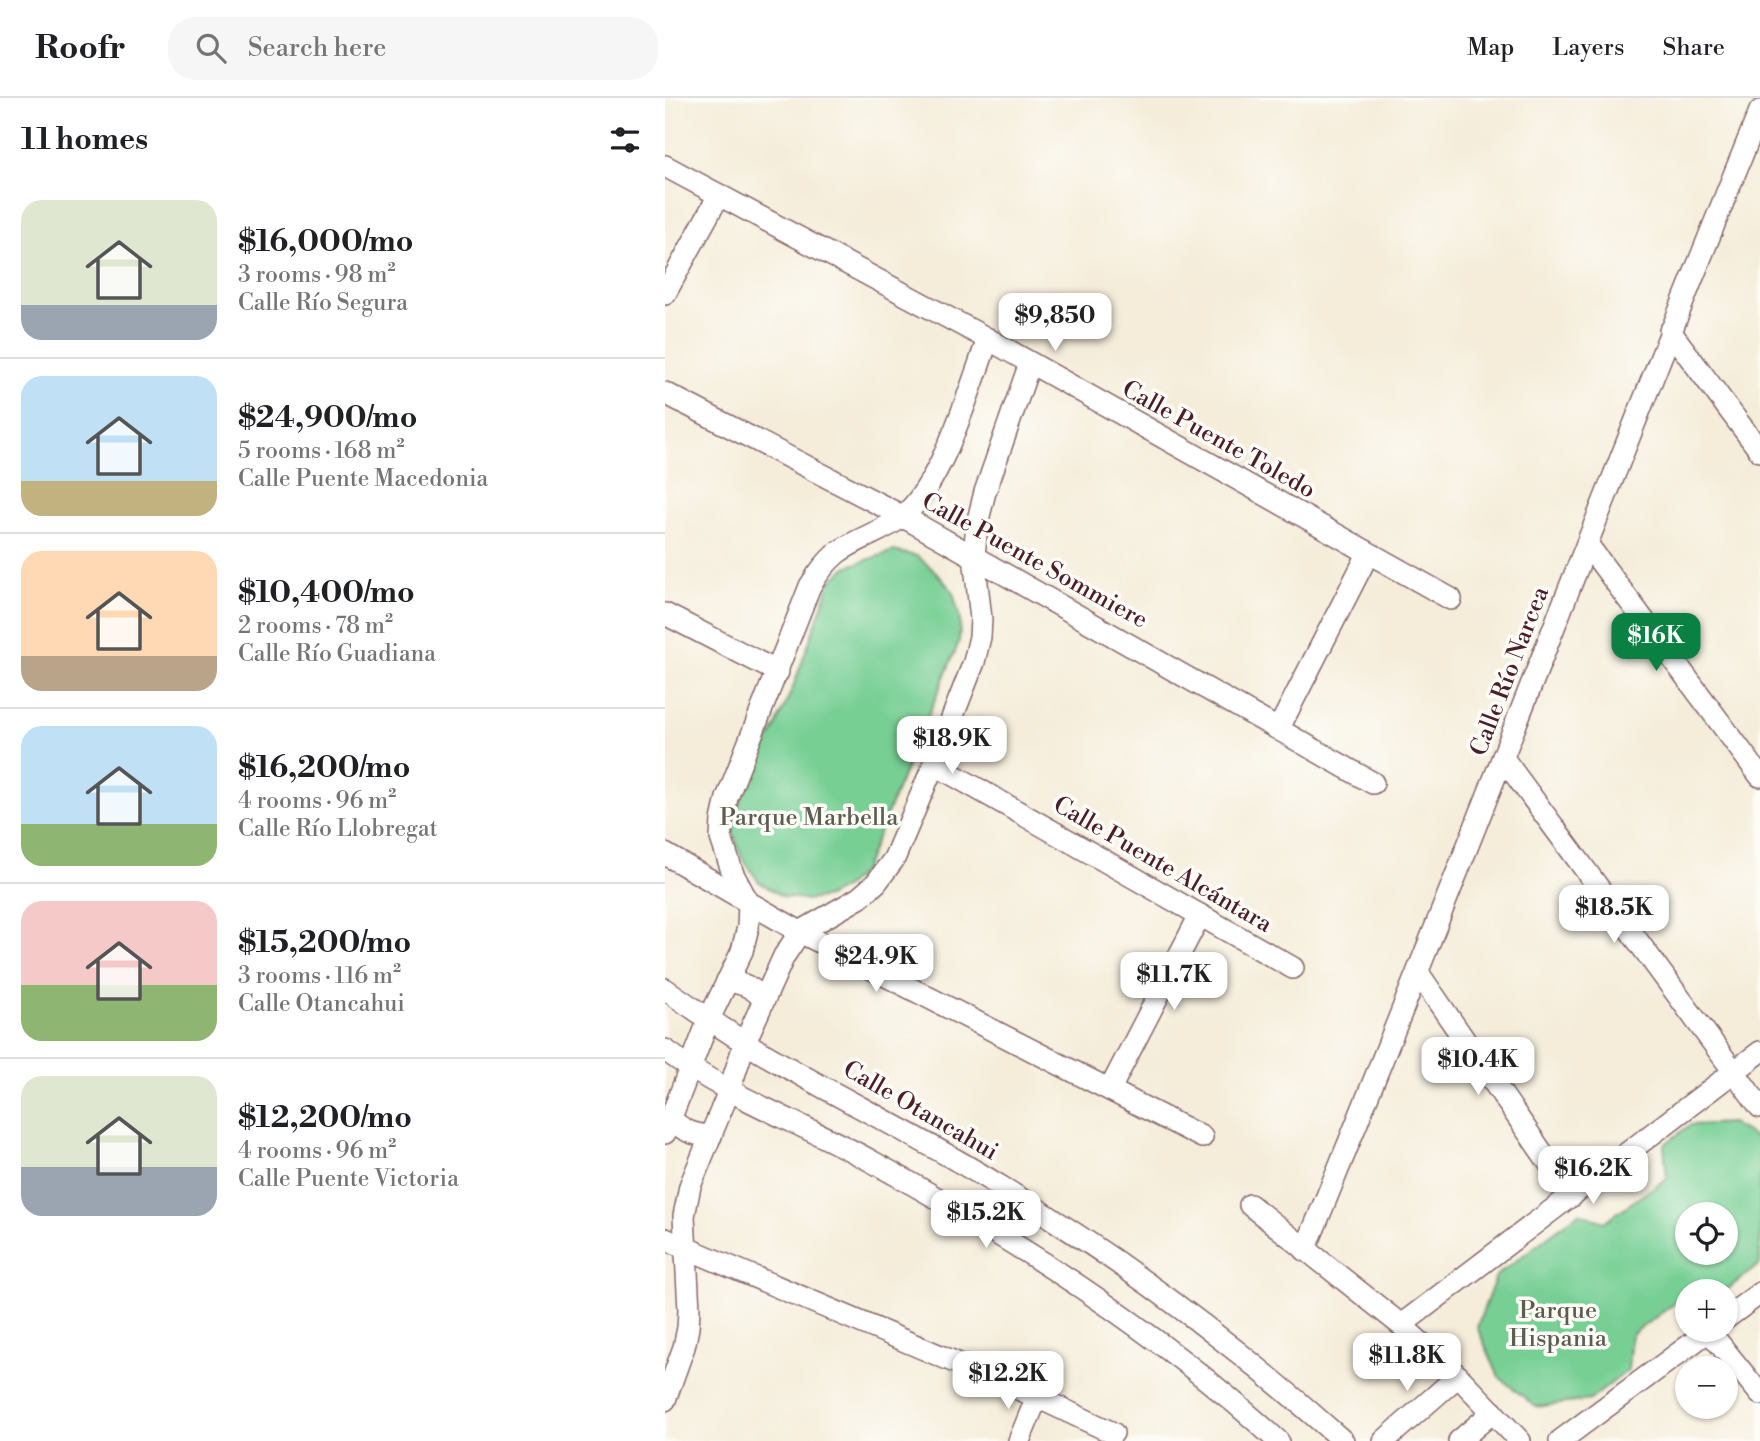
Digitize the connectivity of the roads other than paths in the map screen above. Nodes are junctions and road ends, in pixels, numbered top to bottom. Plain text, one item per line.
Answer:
1 (1760, 111) edge
2 (665, 166) edge
3 (719, 195) junction
4 (665, 294) edge
5 (1670, 331) junction
6 (988, 339) junction
7 (1030, 363) junction
8 (665, 393) edge
9 (1760, 451) edge
10 (902, 516) junction
11 (1587, 544) junction
12 (1368, 554) junction
13 (974, 556) junction
14 (1451, 599) dead end
15 (665, 614) edge
16 (778, 672) junction
17 (1279, 728) junction
18 (1503, 758) junction
19 (934, 764) junction
20 (1760, 776) edge
21 (1373, 783) dead end
22 (665, 854) edge
23 (749, 904) junction
24 (1200, 915) junction
25 (800, 932) junction
26 (1293, 968) dead end
27 (1419, 974) junction
28 (727, 981) junction
29 (665, 989) edge
30 (764, 999) junction
31 (709, 1019) junction
32 (745, 1042) junction
33 (665, 1050) edge
34 (1760, 1052) edge
35 (691, 1069) junction
36 (1734, 1072) junction
37 (1110, 1089) junction
38 (729, 1091) junction
39 (1760, 1107) edge
40 (668, 1126) edge
41 (711, 1136) junction
42 (1202, 1137) dead end
43 (1572, 1196) junction
44 (1250, 1205) dead end
45 (665, 1239) edge
46 (685, 1247) junction
47 (1305, 1250) junction
48 (1760, 1293) edge
49 (1738, 1310) edge
50 (1401, 1325) junction
51 (1695, 1342) edge
52 (1725, 1342) edge
53 (1458, 1376) junction
54 (1760, 1394) edge
55 (1037, 1396) junction
56 (665, 1400) edge
57 (1493, 1412) junction
58 (1113, 1433) dead end
59 (1019, 1441) edge
60 (1278, 1441) edge
61 (1343, 1441) edge
62 (1384, 1441) edge
63 (1459, 1441) edge
64 (1520, 1441) edge
65 (1560, 1441) edge

1 - 5 street, Calle Río Narcea
2 - 3 street, Calle Puente Toledo
3 - 4 street
3 - 6 street, Calle Puente Toledo
5 - 9 street
5 - 11 street, Calle Río Narcea
6 - 7 street, Calle Puente Toledo
6 - 10 street
7 - 12 street, Calle Puente Toledo
7 - 13 street
8 - 10 street, Calle Puente Sommiere
10 - 13 street, Calle Puente Sommiere
10 - 16 street
11 - 18 street, Calle Río Narcea
11 - 20 street
12 - 14 street, Calle Puente Toledo
12 - 17 street
13 - 17 street, Calle Puente Sommiere
13 - 19 street
15 - 16 street
16 - 23 street
17 - 21 street, Calle Puente Sommiere
18 - 27 street, Calle Río Narcea
18 - 36 street
19 - 24 street, Calle Puente Alcántara
19 - 25 street
22 - 23 street
23 - 25 street
23 - 28 street
24 - 26 street, Calle Puente Alcántara
24 - 37 street
25 - 30 street
25 - 37 street
27 - 43 street
27 - 47 street, Calle Río Narcea
28 - 30 street
28 - 31 street
29 - 31 street, Calle Otancahui
30 - 32 street
31 - 32 street, Calle Otancahui
31 - 35 street
32 - 38 street
32 - 61 street, Calle Otancahui
33 - 35 street
34 - 36 street
35 - 38 street
35 - 40 street
36 - 39 street
36 - 43 street
37 - 42 street
38 - 41 street
38 - 60 street
40 - 41 street
41 - 46 street
43 - 50 street
44 - 47 street
45 - 46 street
46 - 55 street
46 - 56 street
47 - 50 street
48 - 49 street
50 - 53 street
51 - 65 street
52 - 54 street
53 - 57 street
53 - 62 street
55 - 58 street
55 - 59 street
57 - 63 street
57 - 64 street

